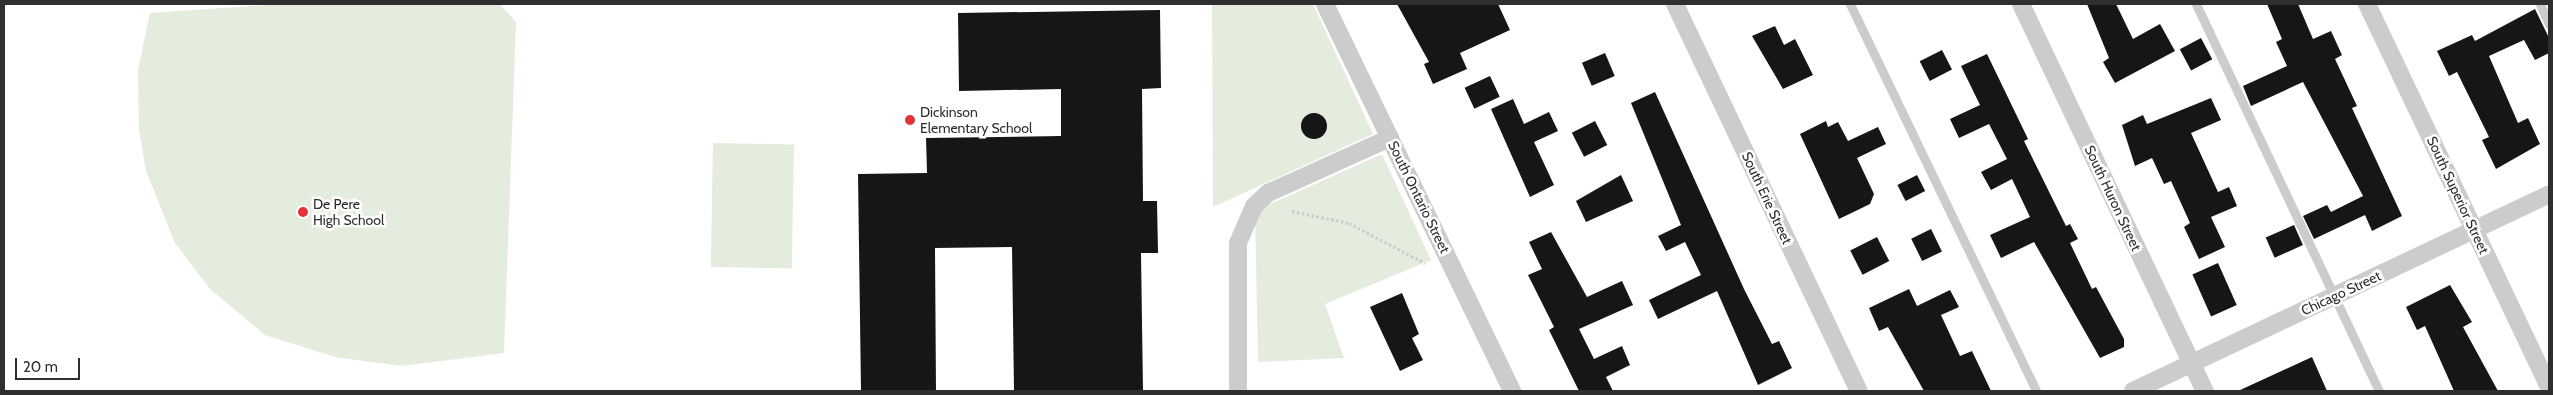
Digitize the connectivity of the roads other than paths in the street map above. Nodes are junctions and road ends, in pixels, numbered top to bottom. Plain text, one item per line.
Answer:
1 (1326, 4) edge
2 (1675, 4) edge
3 (1850, 4) edge
4 (2021, 4) edge
5 (2196, 4) edge
6 (2367, 4) edge
7 (2540, 4) edge
8 (2549, 24) edge
9 (1390, 138) junction
10 (2549, 194) edge
11 (2474, 229) junction
12 (2334, 296) junction
13 (2192, 364) junction
14 (2549, 387) edge
15 (1238, 391) edge
16 (1512, 391) edge
17 (1859, 391) edge
18 (2036, 391) edge
19 (2133, 391) edge
20 (2205, 391) edge
21 (2379, 391) edge

1 - 9 street, South Ontario Street
2 - 17 street, South Erie Street
3 - 18 lane
4 - 13 street, South Huron Street
5 - 12 lane
6 - 11 street, South Superior Street
7 - 8 lane
9 - 15 street
9 - 16 street, South Ontario Street
10 - 11 street, Chicago Street
11 - 12 street, Chicago Street
11 - 14 street, South Superior Street
12 - 13 street, Chicago Street
12 - 21 lane
13 - 19 street, Chicago Street
13 - 20 street, South Huron Street

